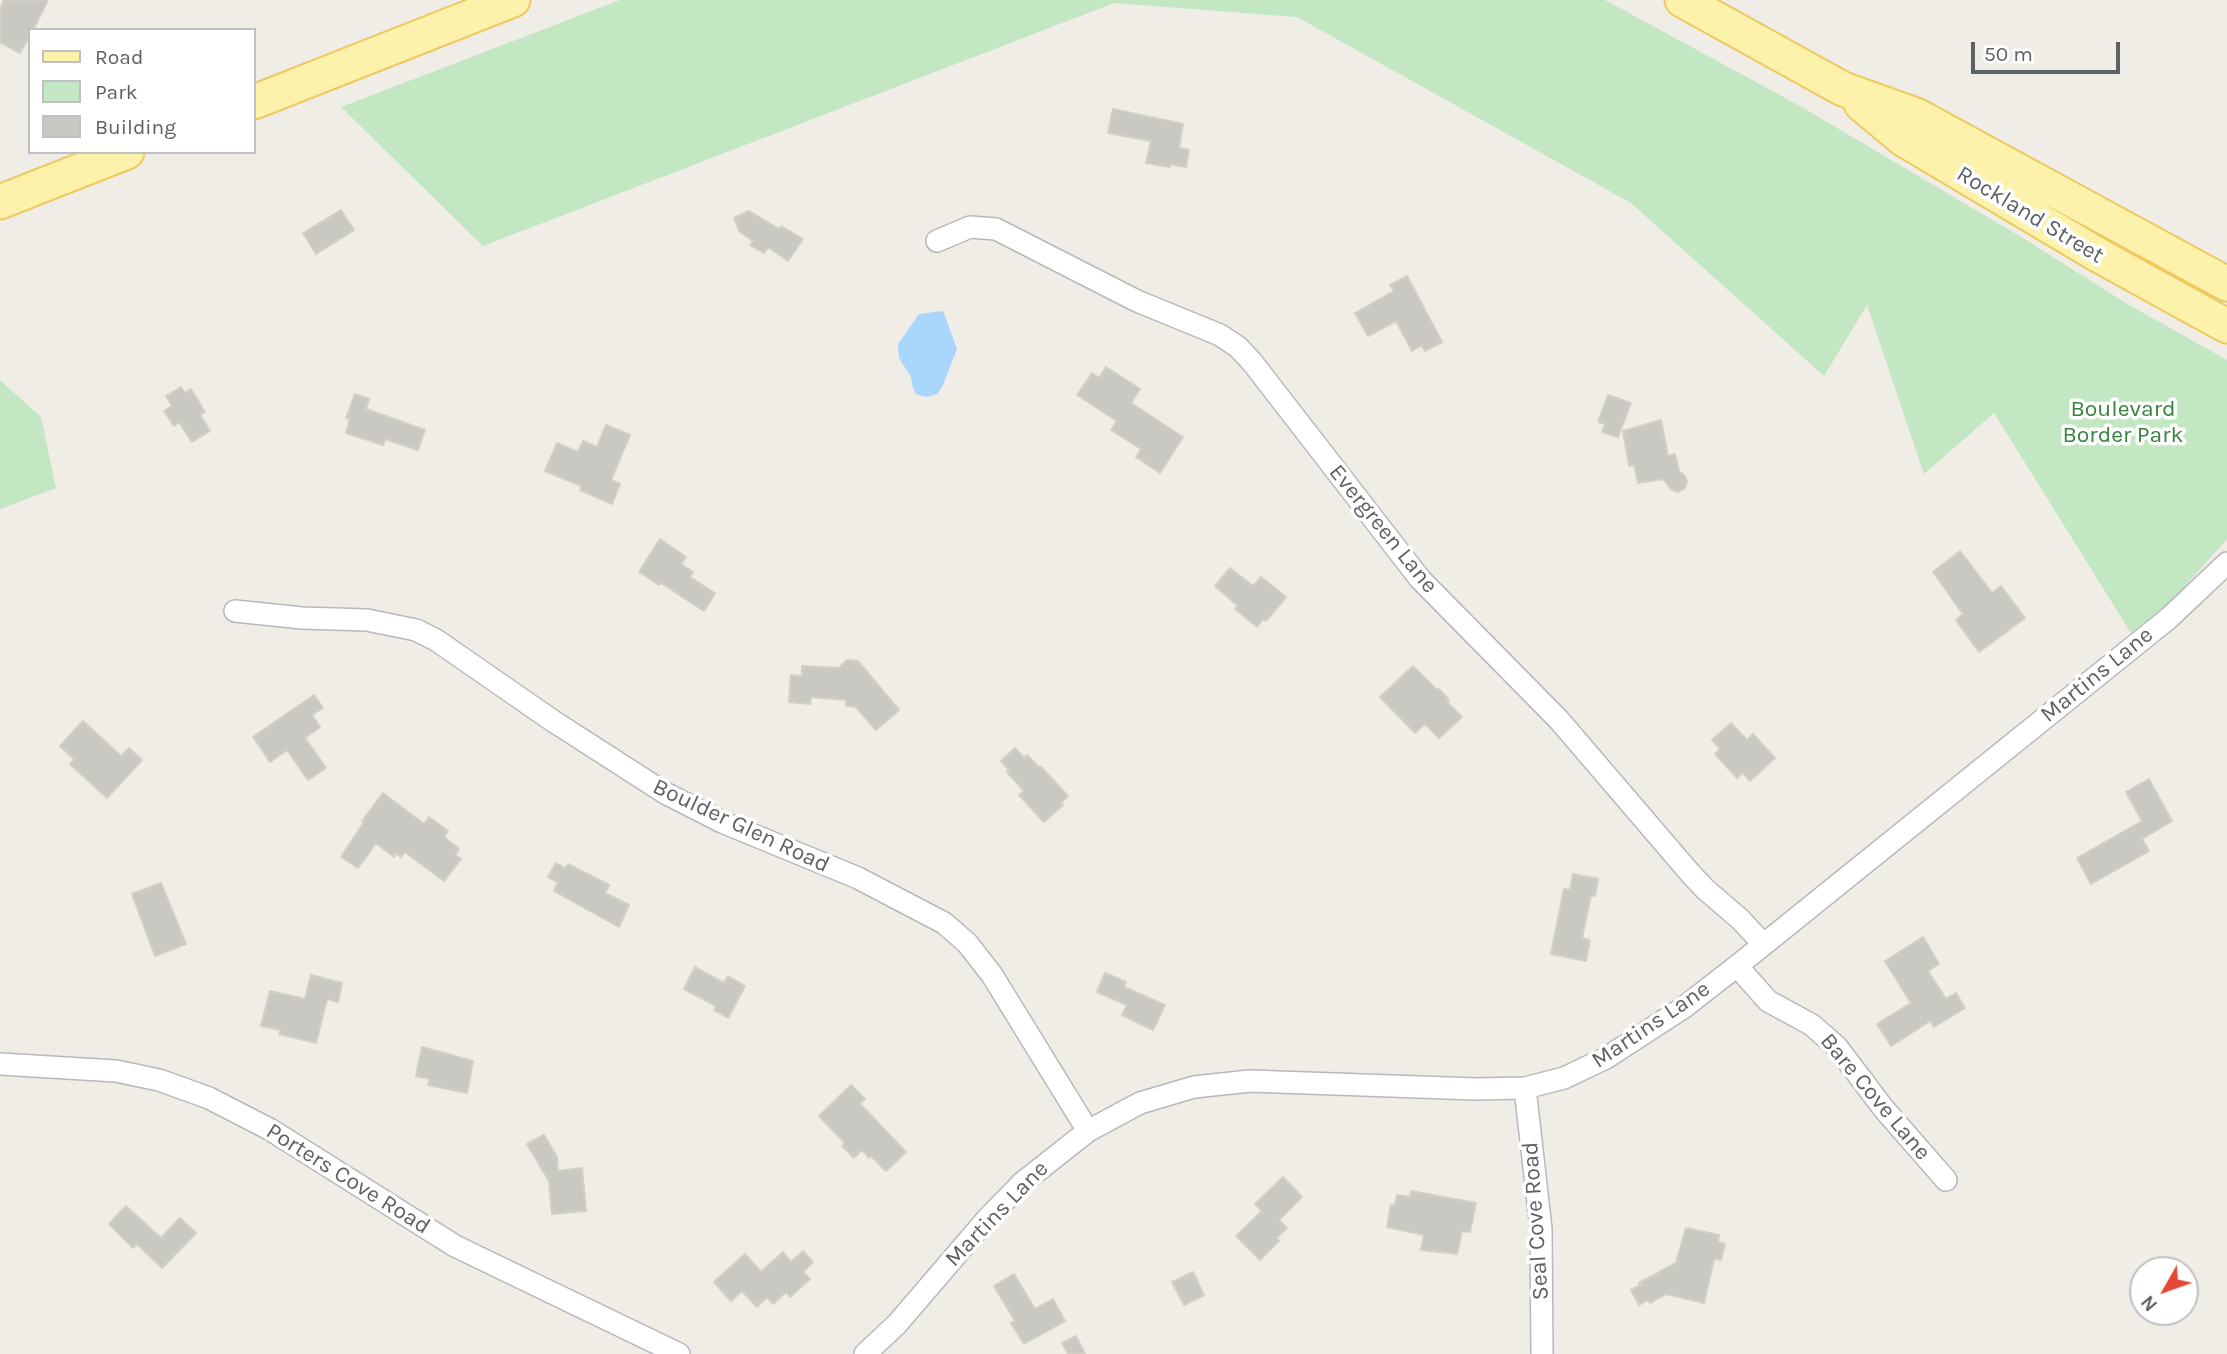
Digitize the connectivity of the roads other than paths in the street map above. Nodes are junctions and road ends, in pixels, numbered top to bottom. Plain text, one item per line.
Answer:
1 (513, 0) edge
2 (1682, 0) edge
3 (1843, 89) junction
4 (256, 101) edge
5 (122, 154) edge
6 (0, 202) edge
7 (937, 241) dead end
8 (2227, 284) edge
9 (2227, 326) edge
10 (2227, 563) edge
11 (235, 611) dead end
12 (1763, 944) junction
13 (1737, 966) junction
14 (0, 1064) edge
15 (1525, 1088) junction
16 (1088, 1131) junction
17 (1946, 1181) dead end
18 (679, 1354) edge
19 (865, 1354) edge
20 (1542, 1354) edge

1 - 4 main road
2 - 3 main road, Rockland Street
3 - 8 main road, Rockland Street
3 - 9 main road, Rockland Street
5 - 6 main road
7 - 12 street, Evergreen Lane
10 - 12 street, Martins Lane
11 - 16 street, Boulder Glen Road
12 - 13 street, Martins Lane
13 - 15 street, Martins Lane
13 - 17 street, Bare Cove Lane
14 - 18 street, Porters Cove Road
15 - 16 street, Martins Lane
15 - 20 street, Seal Cove Road
16 - 19 street, Martins Lane

